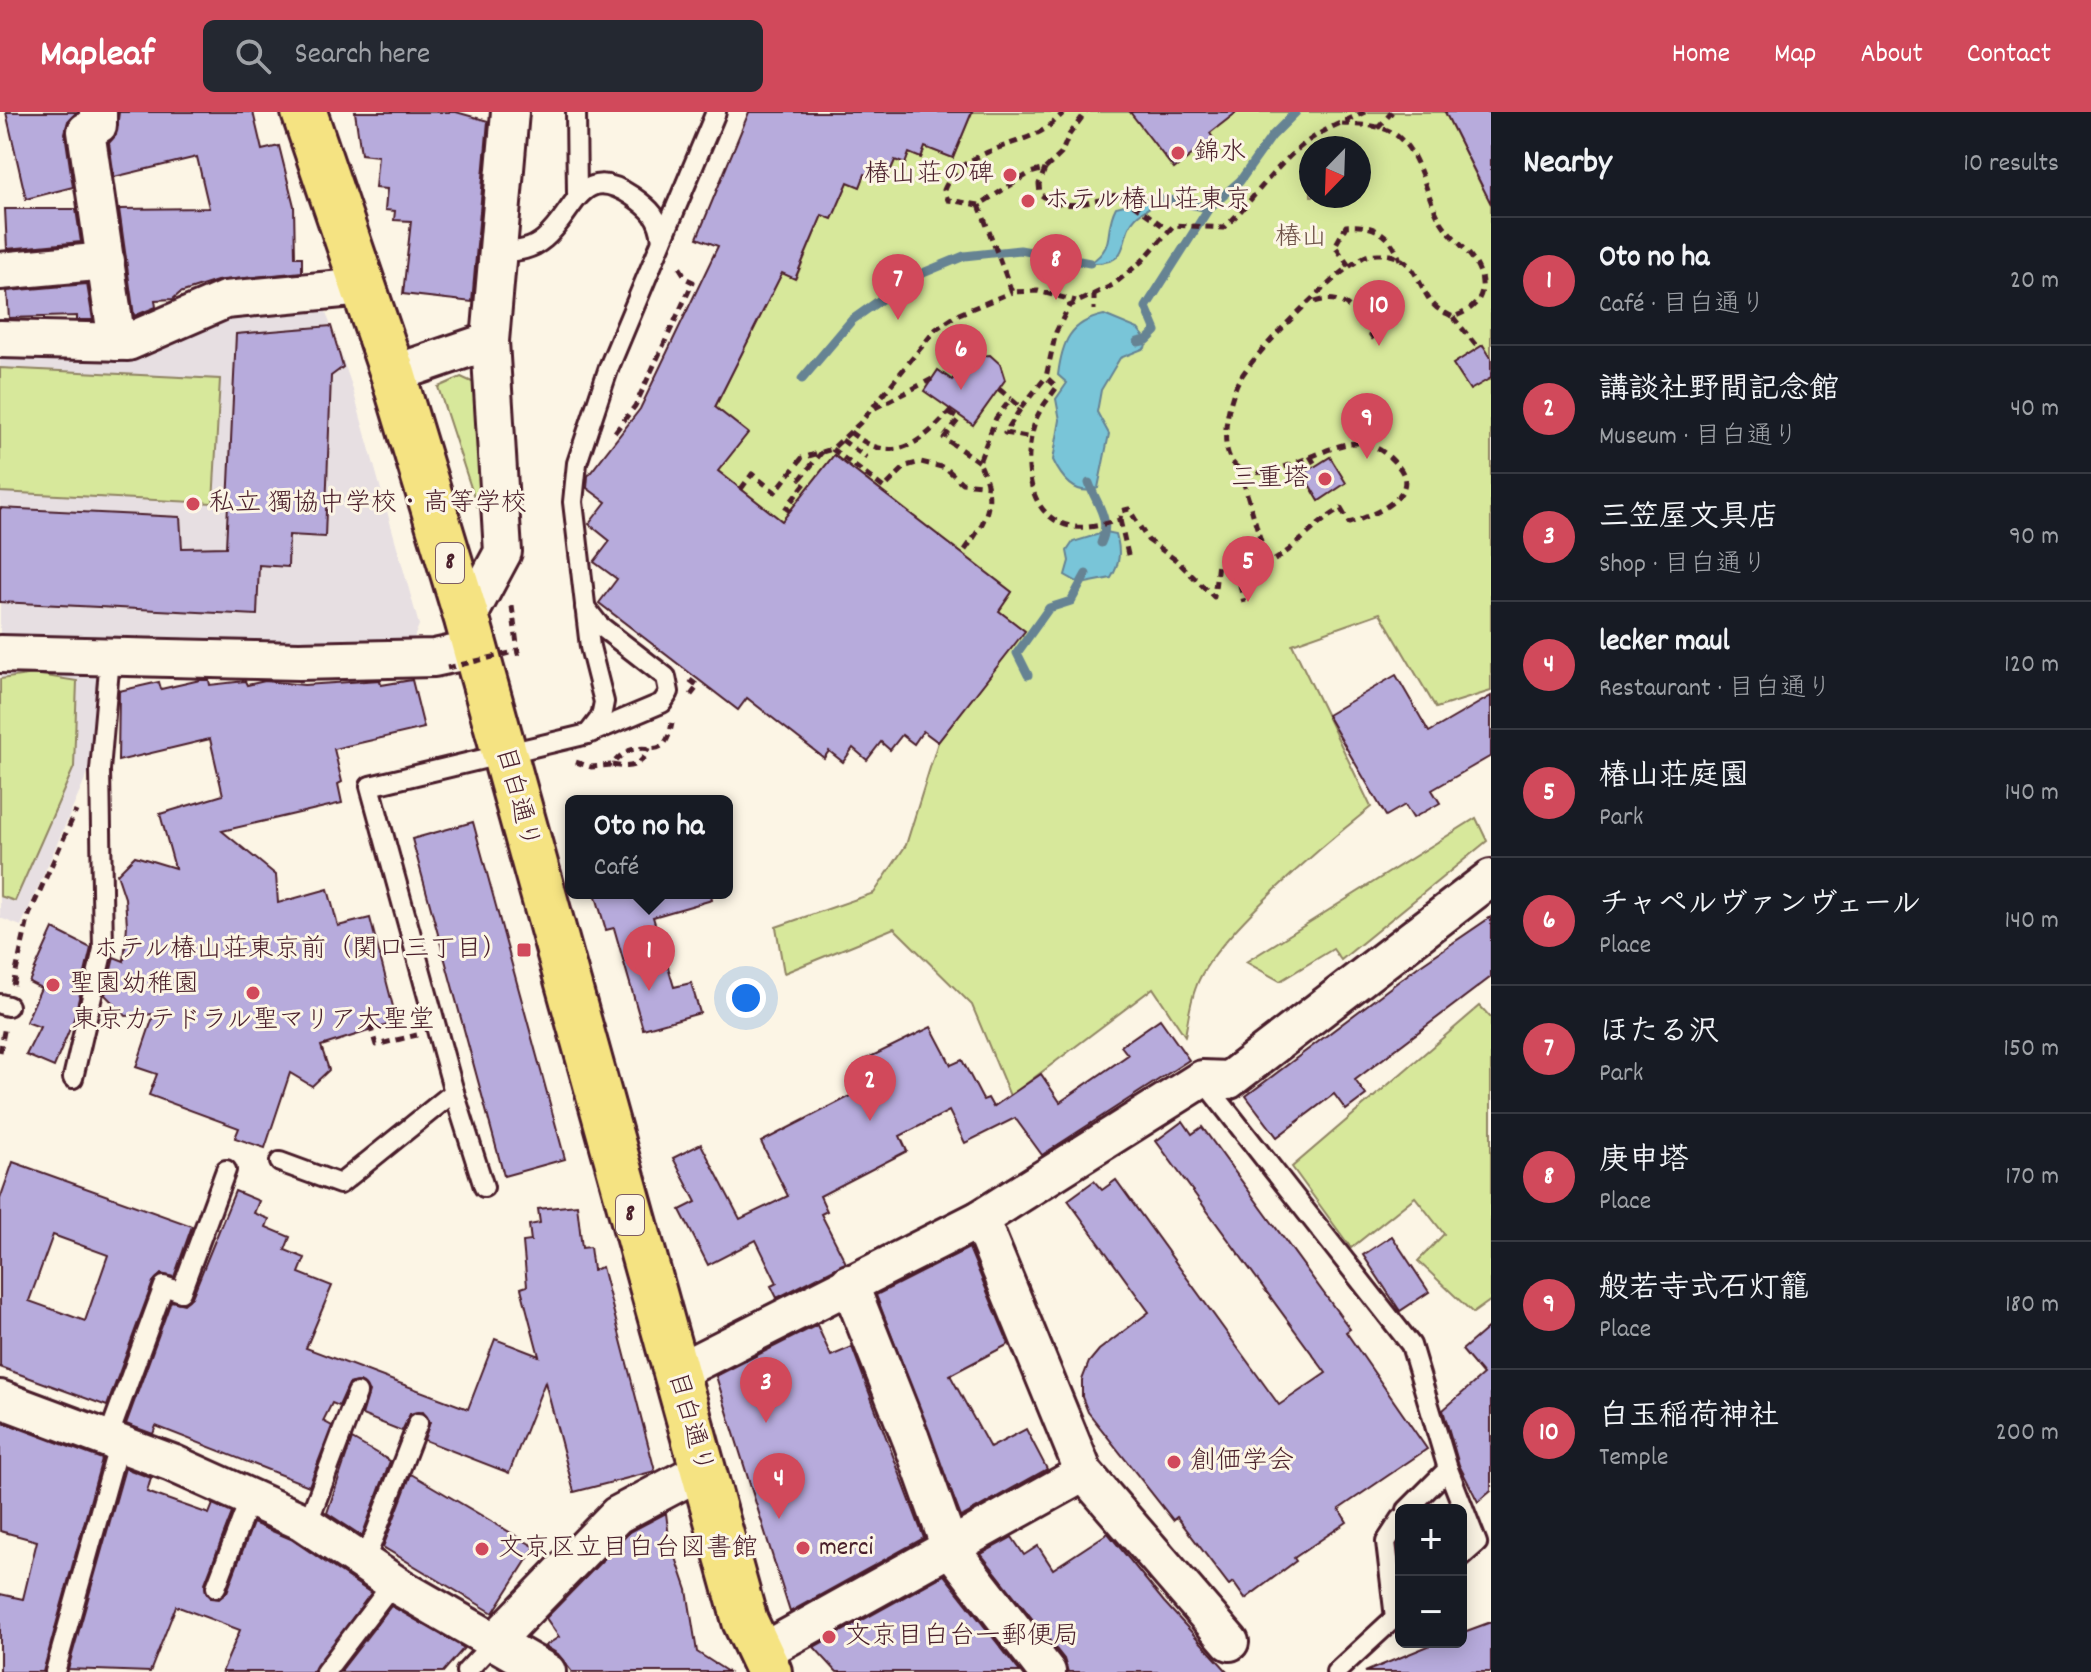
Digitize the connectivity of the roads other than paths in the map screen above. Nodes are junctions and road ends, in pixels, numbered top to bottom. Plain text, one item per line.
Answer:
1 (98, 112) edge
2 (304, 112) edge
3 (510, 112) edge
4 (576, 112) edge
5 (716, 112) edge
6 (577, 193) junction
7 (662, 240) junction
8 (497, 253) junction
9 (106, 261) junction
10 (0, 271) edge
11 (364, 287) junction
12 (0, 339) edge
13 (490, 341) junction
14 (117, 342) junction
15 (393, 374) junction
16 (585, 607) junction
17 (463, 646) junction
18 (0, 654) edge
19 (110, 658) junction
20 (588, 734) junction
21 (504, 754) junction
22 (1491, 878) edge
23 (73, 1078) dead end
24 (1202, 1079) junction
25 (454, 1092) junction
26 (280, 1162) dead end
27 (226, 1170) dead end
28 (484, 1187) dead end
29 (980, 1219) junction
30 (849, 1283) junction
31 (675, 1373) junction
32 (357, 1393) dead end
33 (0, 1399) edge
34 (418, 1423) dead end
35 (114, 1440) junction
36 (1448, 1469) junction
37 (702, 1470) junction
38 (1084, 1473) junction
39 (250, 1498) junction
40 (1413, 1504) edge
41 (1462, 1504) edge
42 (1467, 1517) edge
43 (307, 1525) junction
44 (1395, 1528) edge
45 (950, 1548) junction
46 (1467, 1552) edge
47 (379, 1573) junction
48 (216, 1587) dead end
49 (1395, 1597) edge
50 (1395, 1618) edge
51 (1230, 1642) dead end
52 (493, 1643) junction
53 (764, 1663) edge
54 (55, 1672) edge
55 (325, 1672) edge
56 (466, 1672) edge
57 (547, 1672) edge
58 (1047, 1672) edge
59 (1336, 1672) edge

1 - 9 street
2 - 11 main road, 目白通り / 8
3 - 8 street
4 - 6 lane
5 - 7 lane
6 - 7 lane
6 - 8 lane
7 - 16 lane
8 - 13 street
9 - 10 street
9 - 14 street
11 - 14 street
11 - 15 main road, 目白通り / 8
12 - 14 street
13 - 15 street
13 - 17 street
15 - 17 main road, 目白通り / 8
16 - 20 lane
16 - 20 lane
17 - 19 street
17 - 21 main road, 目白通り / 8
18 - 19 street
19 - 23 lane
20 - 21 lane
21 - 25 lane
21 - 31 main road, 目白通り / 8
22 - 24 street
24 - 29 street
24 - 36 lane
25 - 26 lane
25 - 28 lane
27 - 35 lane
29 - 30 street
29 - 38 street
30 - 31 street
30 - 45 street
31 - 37 main road, 目白通り / 8
32 - 43 lane
33 - 35 street
34 - 47 lane
35 - 39 street
35 - 54 lane
36 - 40 lane
36 - 41 lane
37 - 52 street
37 - 53 main road, 目白通り / 8
38 - 45 street
38 - 51 street
39 - 43 street
39 - 48 lane
42 - 46 lane
43 - 47 street
44 - 49 lane
45 - 53 street
45 - 58 street
47 - 52 street
47 - 55 lane
50 - 59 lane
52 - 56 lane
52 - 57 street

